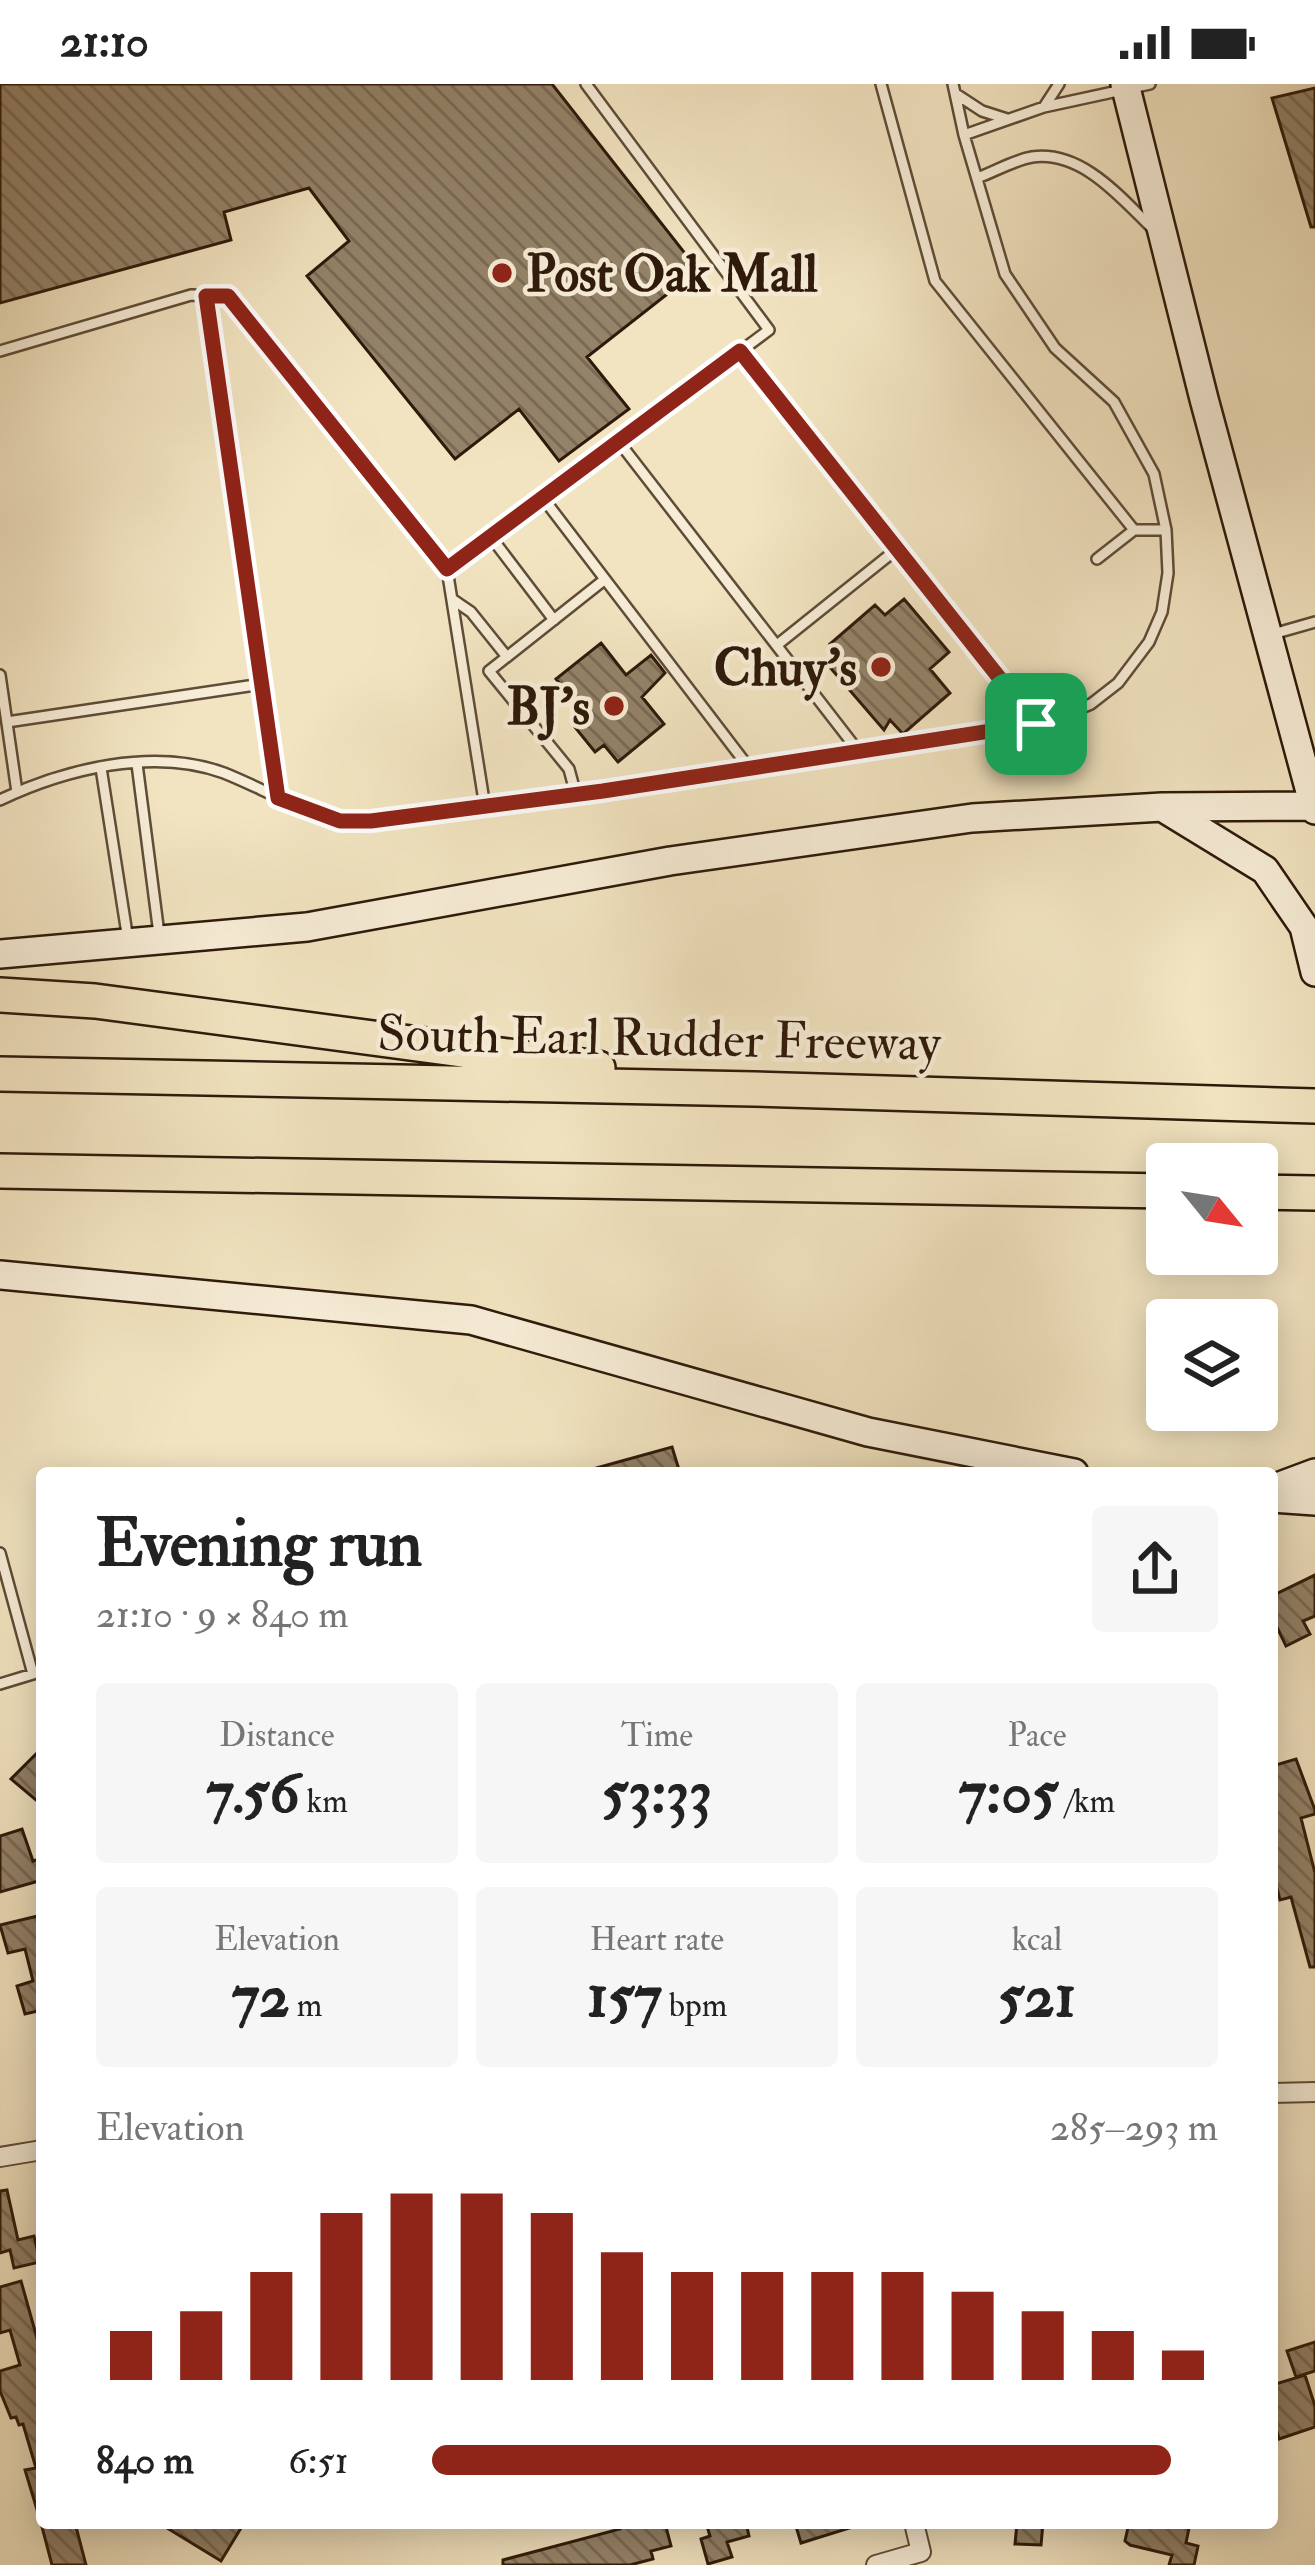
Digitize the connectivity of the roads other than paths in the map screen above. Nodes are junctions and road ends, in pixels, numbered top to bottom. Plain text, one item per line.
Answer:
1 (586, 84) edge
2 (881, 84) edge
3 (1059, 84) edge
4 (1134, 87) edge
5 (955, 89) edge
6 (1044, 107) junction
7 (1007, 119) junction
8 (964, 135) junction
9 (977, 178) junction
10 (1166, 242) junction
11 (206, 296) junction
12 (0, 351) edge
13 (740, 351) junction
14 (619, 442) junction
15 (544, 498) junction
16 (1133, 530) junction
17 (1166, 530) junction
18 (491, 537) junction
19 (897, 549) junction
20 (1097, 559) dead end
21 (447, 569) junction
22 (604, 580) junction
23 (452, 599) junction
24 (554, 620) junction
25 (1315, 622) edge
26 (1268, 635) junction
27 (777, 646) junction
28 (507, 657) junction
29 (489, 671) junction
30 (0, 675) edge
31 (465, 682) junction
32 (262, 684) junction
33 (7, 722) junction
34 (1036, 724) junction
35 (859, 752) junction
36 (137, 764) junction
37 (101, 768) junction
38 (750, 769) junction
39 (17, 792) junction
40 (576, 794) junction
41 (278, 798) junction
42 (0, 800) edge
43 (484, 806) junction
44 (1162, 807) junction
45 (1315, 808) edge
46 (159, 940) junction
47 (129, 943) junction
48 (0, 954) edge
49 (1315, 972) edge
50 (0, 995) edge
51 (0, 1074) edge
52 (754, 1089) junction
53 (1310, 1106) edge
54 (0, 1171) edge
55 (1146, 1191) edge
56 (1278, 1192) edge
57 (1315, 1193) edge
58 (0, 1275) edge
59 (1044, 1467) edge
60 (1315, 1473) edge
61 (1278, 1490) edge
62 (1278, 1494) edge
63 (1315, 1501) edge
64 (0, 1553) edge
65 (0, 1684) edge
66 (1315, 2092) edge
67 (1278, 2093) edge
68 (36, 2151) edge
69 (0, 2157) edge
70 (915, 2529) edge
71 (876, 2565) edge

1 - 13 lane
2 - 16 lane
3 - 6 lane
4 - 6 lane
4 - 10 main road
5 - 7 lane
5 - 8 lane
6 - 7 lane
7 - 8 lane
8 - 9 lane
9 - 10 lane
9 - 17 lane
10 - 26 main road
11 - 12 lane
11 - 21 lane
11 - 32 lane
13 - 14 lane
13 - 19 lane
14 - 15 lane
14 - 27 lane
15 - 18 lane
15 - 22 lane
16 - 17 lane
16 - 20 lane
17 - 34 lane
18 - 21 lane
18 - 24 lane
19 - 27 lane
19 - 34 lane
21 - 23 lane
22 - 24 lane
22 - 38 lane
23 - 28 lane
23 - 31 lane
24 - 28 lane
25 - 26 lane
26 - 45 main road
27 - 35 lane
28 - 29 lane
29 - 31 lane
29 - 40 lane
30 - 33 lane
31 - 43 lane
32 - 33 lane
32 - 41 lane
33 - 39 lane
34 - 35 lane
35 - 38 lane
36 - 37 lane
36 - 41 lane
36 - 46 lane
37 - 39 lane
37 - 47 lane
38 - 40 lane
39 - 42 lane
40 - 43 lane
41 - 43 lane
44 - 45 main road
44 - 46 main road
44 - 49 main road
46 - 47 main road
47 - 48 main road
50 - 52 highway
51 - 52 highway, South Earl Rudder Freeway
52 - 53 highway, South Earl Rudder Freeway
54 - 55 highway
56 - 57 highway
58 - 59 main road
60 - 61 main road
62 - 63 main road
64 - 65 lane
66 - 67 street
68 - 69 street
70 - 71 street

